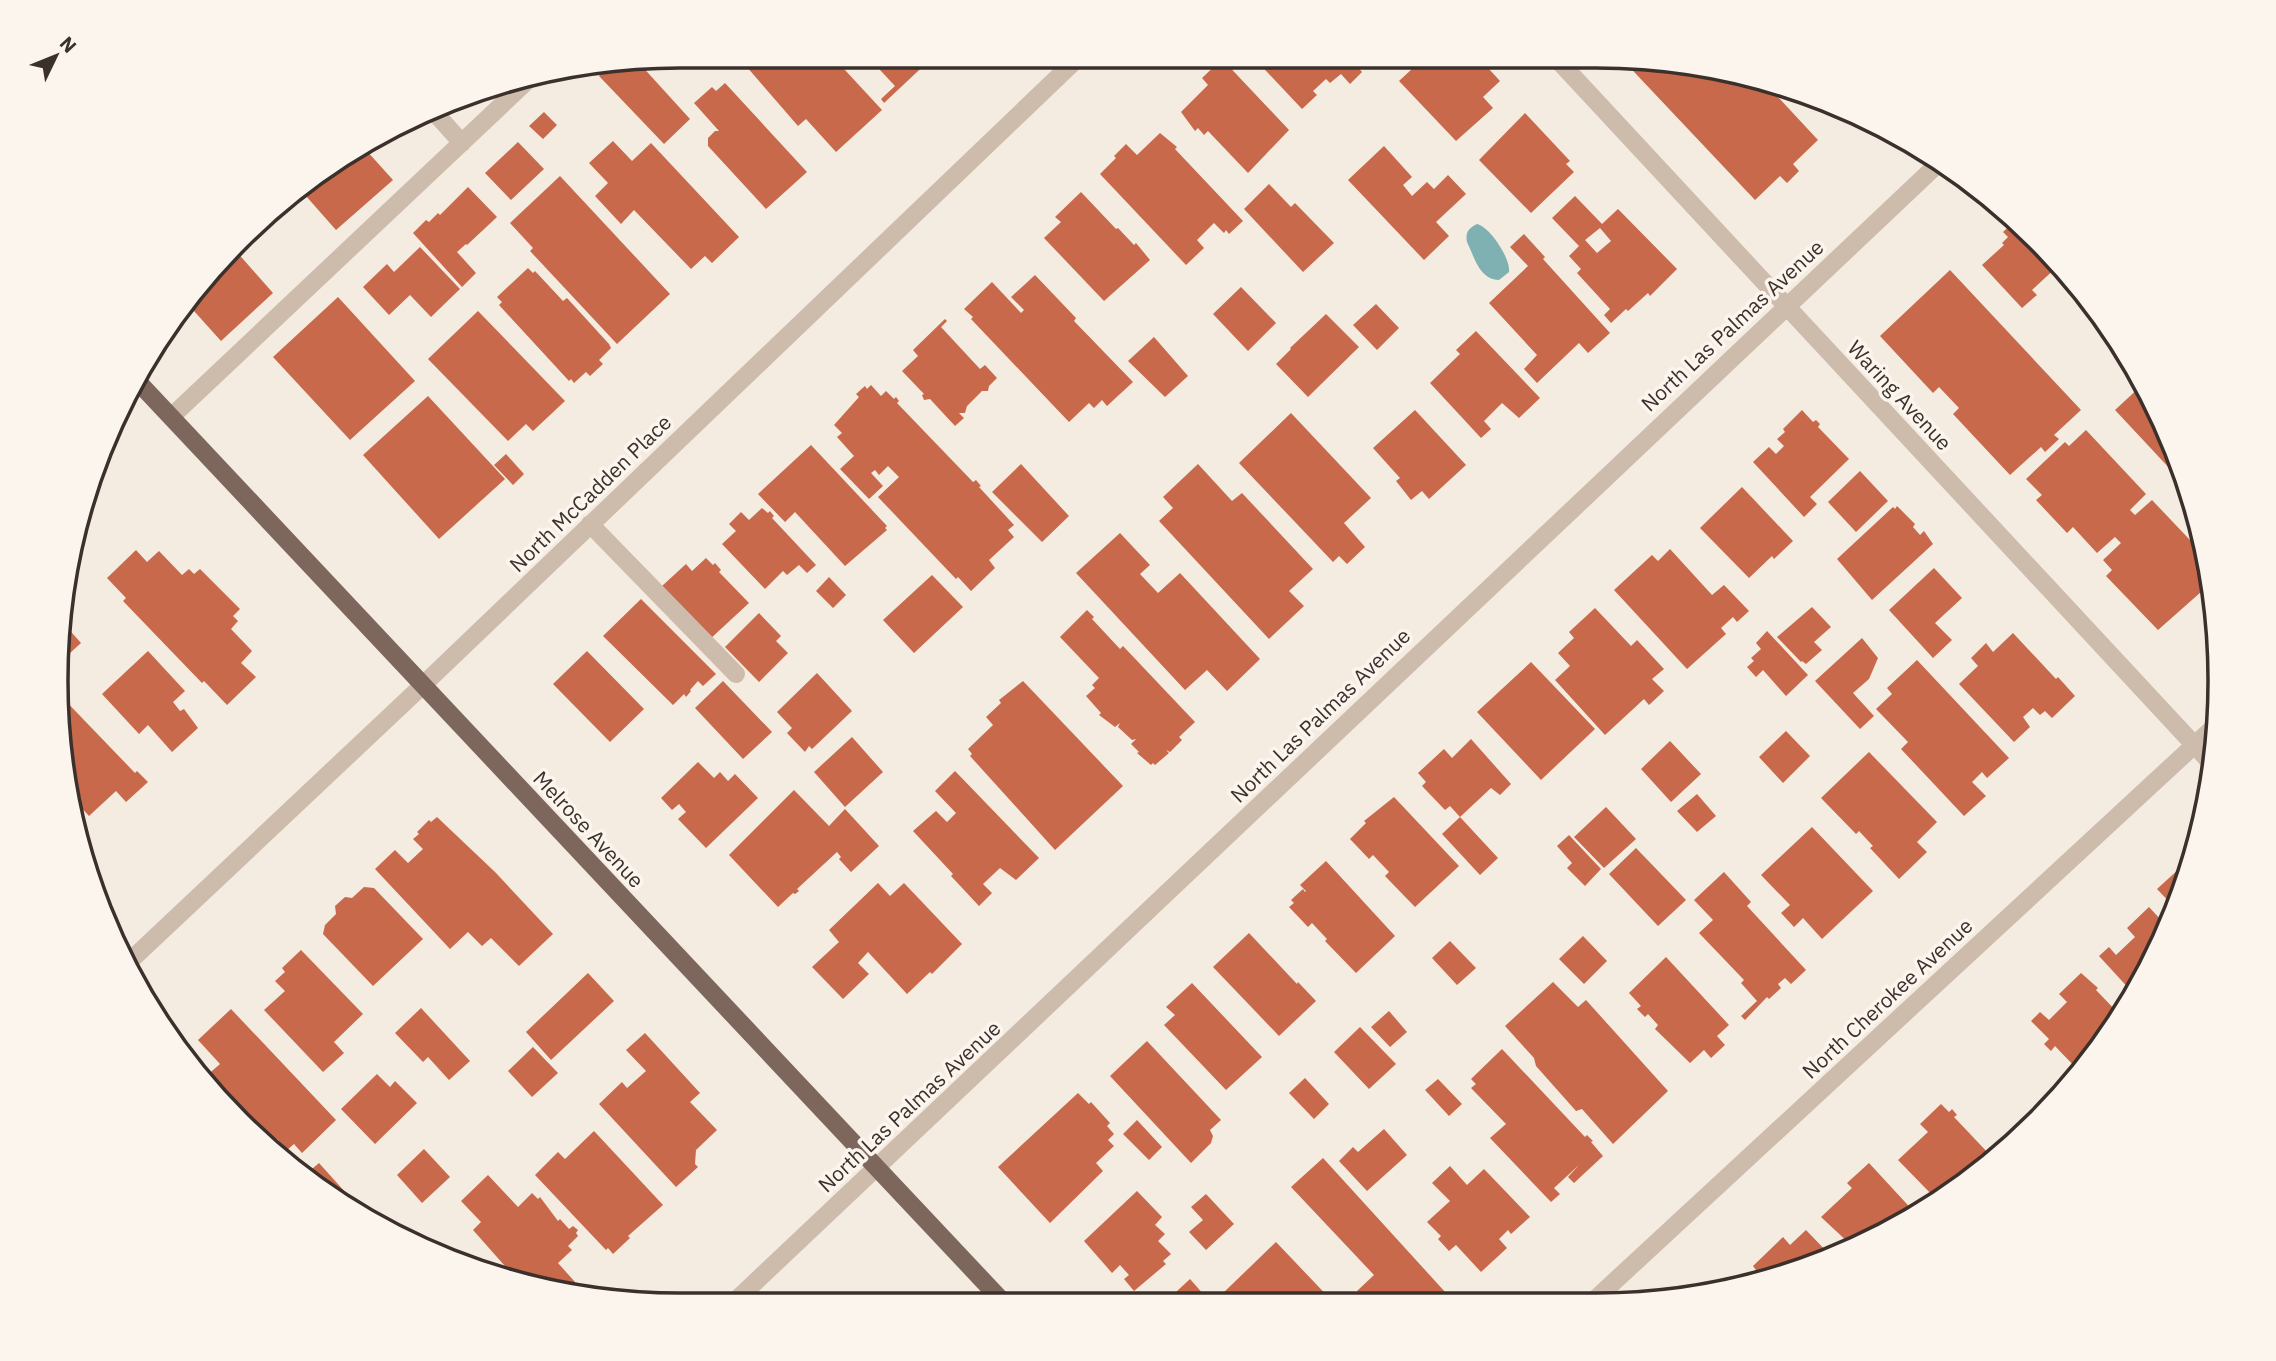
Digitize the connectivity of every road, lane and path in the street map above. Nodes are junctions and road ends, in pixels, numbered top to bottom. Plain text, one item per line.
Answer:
1 (1067, 68) edge
2 (1565, 68) edge
3 (517, 91) edge
4 (439, 118) edge
5 (462, 143) junction
6 (1933, 169) edge
7 (1786, 305) junction
8 (143, 387) edge
9 (171, 417) junction
10 (590, 524) junction
11 (736, 674) dead end
12 (423, 685) junction
13 (2205, 737) edge
14 (2195, 746) junction
15 (2203, 755) edge
16 (134, 957) edge
17 (877, 1168) junction
18 (744, 1293) edge
19 (995, 1293) edge
20 (1602, 1293) edge

1 - 10 street, North McCadden Place
2 - 7 street, Waring Avenue
3 - 5 street
4 - 5 street
5 - 9 street
6 - 7 street, North Las Palmas Avenue
7 - 14 street, Waring Avenue
7 - 17 street, North Las Palmas Avenue
8 - 9 main road, Melrose Avenue
9 - 12 main road, Melrose Avenue
10 - 11 street
10 - 12 street, North McCadden Place
12 - 16 street, North McCadden Place
12 - 17 main road, Melrose Avenue
13 - 14 street, North Cherokee Avenue
14 - 15 street, Waring Avenue
14 - 20 street, North Cherokee Avenue
17 - 18 street, North Las Palmas Avenue
17 - 19 main road, Melrose Avenue

